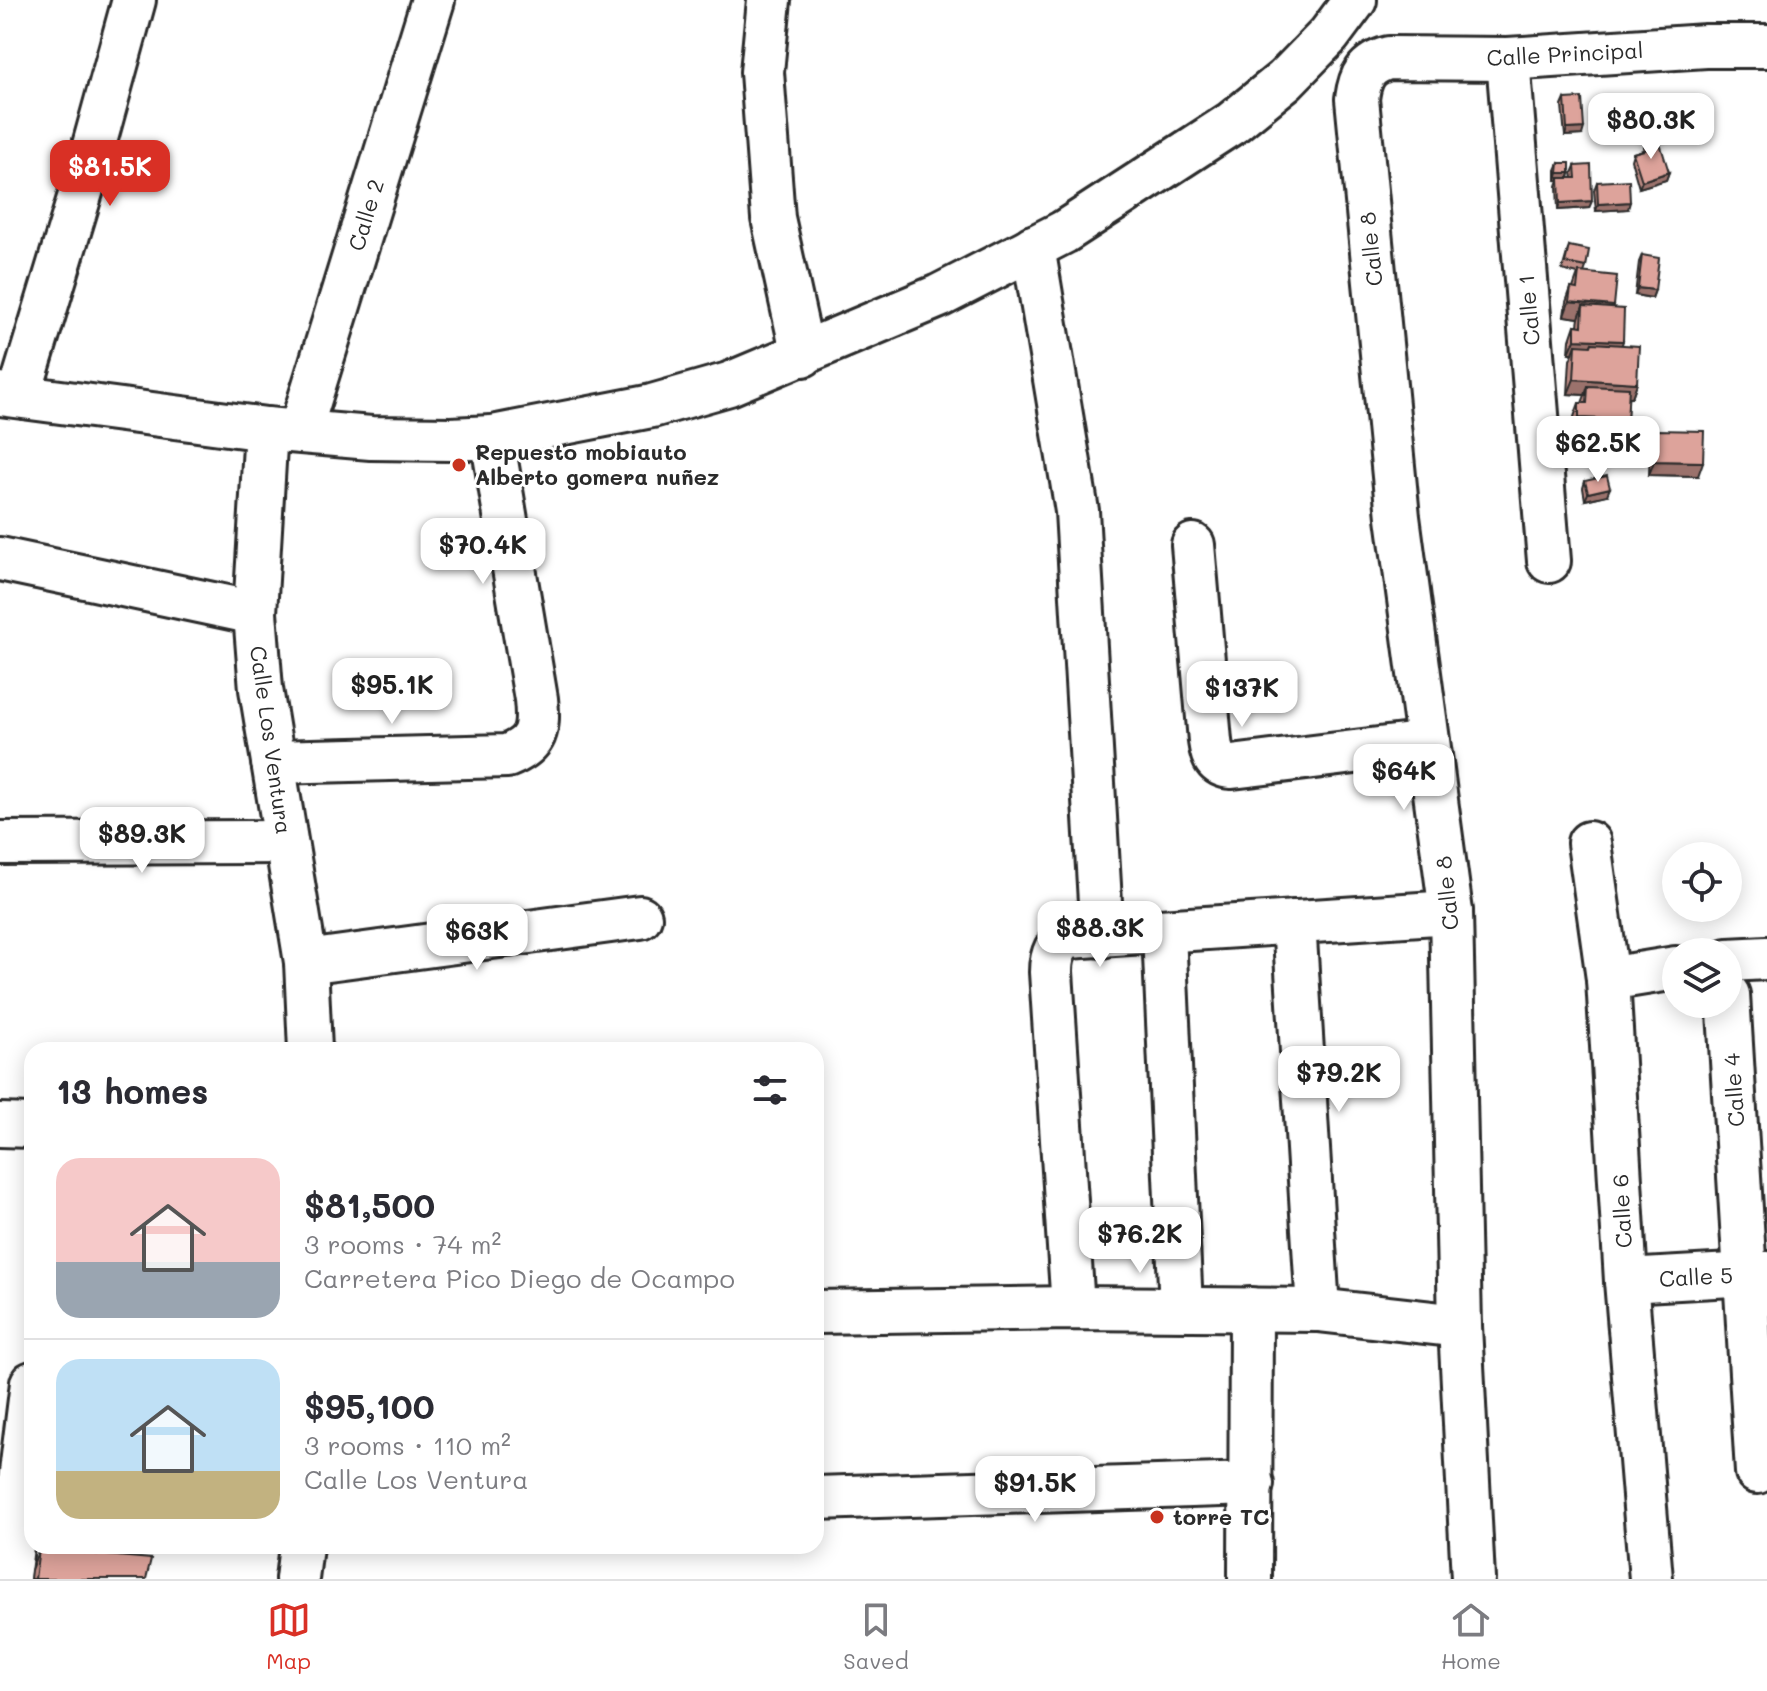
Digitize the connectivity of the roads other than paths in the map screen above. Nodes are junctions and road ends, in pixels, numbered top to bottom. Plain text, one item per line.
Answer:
1 (134, 0) edge
2 (433, 0) edge
3 (769, 0) edge
4 (1355, 0) edge
5 (1329, 35) junction
6 (1767, 46) edge
7 (1508, 59) junction
8 (1367, 69) junction
9 (1033, 247) junction
10 (803, 355) junction
11 (10, 395) edge
12 (283, 430) junction
13 (492, 437) junction
14 (1193, 545) dead end
15 (0, 559) edge
16 (1549, 561) dead end
17 (255, 613) junction
18 (1428, 743) junction
19 (273, 762) junction
20 (284, 842) junction
21 (0, 843) edge
22 (1589, 843) dead end
23 (1451, 912) junction
24 (640, 917) dead end
25 (1294, 922) junction
26 (1164, 933) junction
27 (1102, 936) junction
28 (1767, 958) edge
29 (1742, 959) edge
30 (306, 962) junction
31 (1662, 970) edge
32 (1608, 979) junction
33 (1730, 1018) edge
34 (310, 1042) edge
35 (0, 1125) edge
36 (24, 1126) edge
37 (1756, 1274) edge
38 (1626, 1281) junction
39 (1073, 1308) junction
40 (1181, 1308) junction
41 (1251, 1309) junction
42 (1318, 1310) junction
43 (824, 1312) edge
44 (1460, 1326) junction
45 (24, 1448) edge
46 (1757, 1472) dead end
47 (1252, 1484) junction
48 (824, 1498) edge
49 (300, 1554) edge
50 (8, 1579) edge
51 (297, 1579) edge
52 (1250, 1579) edge
53 (1473, 1579) edge
54 (1651, 1579) edge

1 - 11 street
2 - 12 street, Calle 2
3 - 10 street
4 - 5 street
5 - 8 street
5 - 9 street
6 - 7 street, Calle Principal
7 - 8 street, Calle Principal
7 - 16 street, Calle 1
8 - 18 street, Calle 8
9 - 10 street
9 - 27 street
10 - 13 street
11 - 12 street
12 - 13 street
12 - 17 street, Calle Los Ventura
13 - 19 street
14 - 18 street
15 - 17 street
17 - 19 street, Calle Los Ventura
18 - 23 street, Calle 8
19 - 20 street, Calle Los Ventura
20 - 21 street
20 - 30 street, Calle Los Ventura
22 - 32 street, Calle 6
23 - 25 street
23 - 44 street, Calle 8
24 - 30 street
25 - 26 street
25 - 42 street
26 - 27 street
26 - 40 street
27 - 39 street
28 - 29 street
30 - 34 street, Calle Los Ventura
31 - 32 street
32 - 38 street, Calle 6
33 - 37 street, Calle 4
35 - 36 street
37 - 38 street, Calle 5
37 - 46 street, Calle 4
38 - 54 street, Calle 6
39 - 40 street
39 - 43 street
40 - 41 street
41 - 42 street
41 - 47 street
42 - 44 street
44 - 53 street, Calle 8
45 - 50 street
47 - 48 street
47 - 52 street
49 - 51 street

